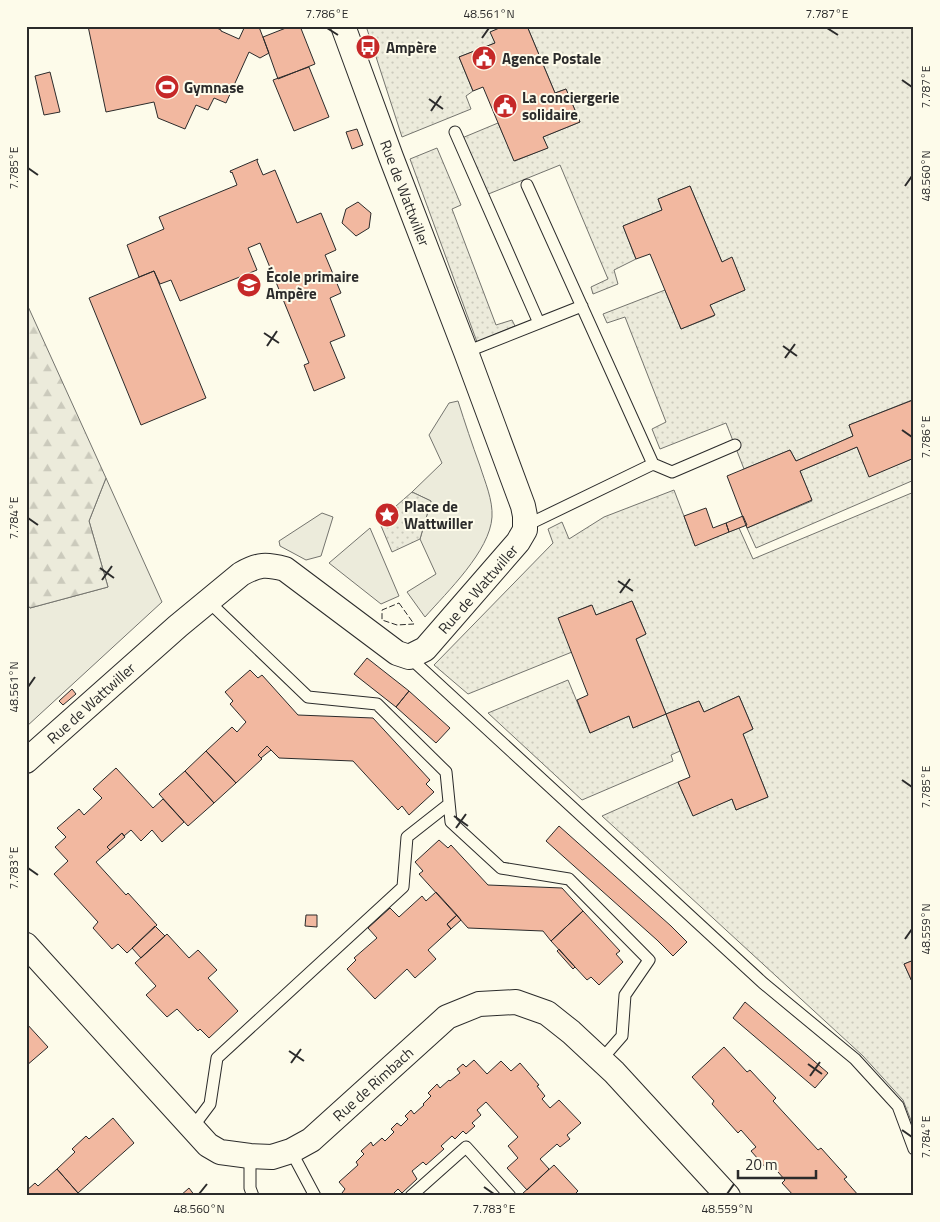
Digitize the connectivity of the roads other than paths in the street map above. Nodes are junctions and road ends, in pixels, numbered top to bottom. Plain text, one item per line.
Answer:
1 (344, 27) edge
2 (455, 132) dead end
3 (527, 185) dead end
4 (582, 306) junction
5 (538, 323) junction
6 (466, 352) junction
7 (734, 444) dead end
8 (653, 464) junction
9 (525, 526) junction
10 (208, 601) junction
11 (410, 657) junction
12 (26, 761) edge
13 (450, 804) junction
14 (26, 945) edge
15 (601, 1060) junction
16 (192, 1128) junction
17 (914, 1149) edge
18 (291, 1151) junction
19 (250, 1156) junction
20 (253, 1196) edge
21 (315, 1196) edge
22 (411, 1196) edge
23 (510, 1196) edge
24 (728, 1196) edge

1 - 6 street, Rue de Wattwiller
2 - 5 lane
3 - 4 lane
4 - 5 lane
4 - 8 lane
5 - 6 lane
6 - 9 street, Rue de Wattwiller
7 - 8 lane
8 - 9 lane
9 - 11 street, Rue de Wattwiller
10 - 11 street, Rue de Wattwiller
10 - 12 street, Rue de Wattwiller
10 - 13 lane
11 - 17 lane
13 - 15 lane
13 - 16 lane
14 - 16 street, Rue de Rimbach
15 - 18 street, Rue de Rimbach
15 - 24 street, Rue de Rimbach
16 - 19 street, Rue de Rimbach
18 - 19 street, Rue de Rimbach
18 - 21 lane
19 - 20 lane
22 - 23 lane

